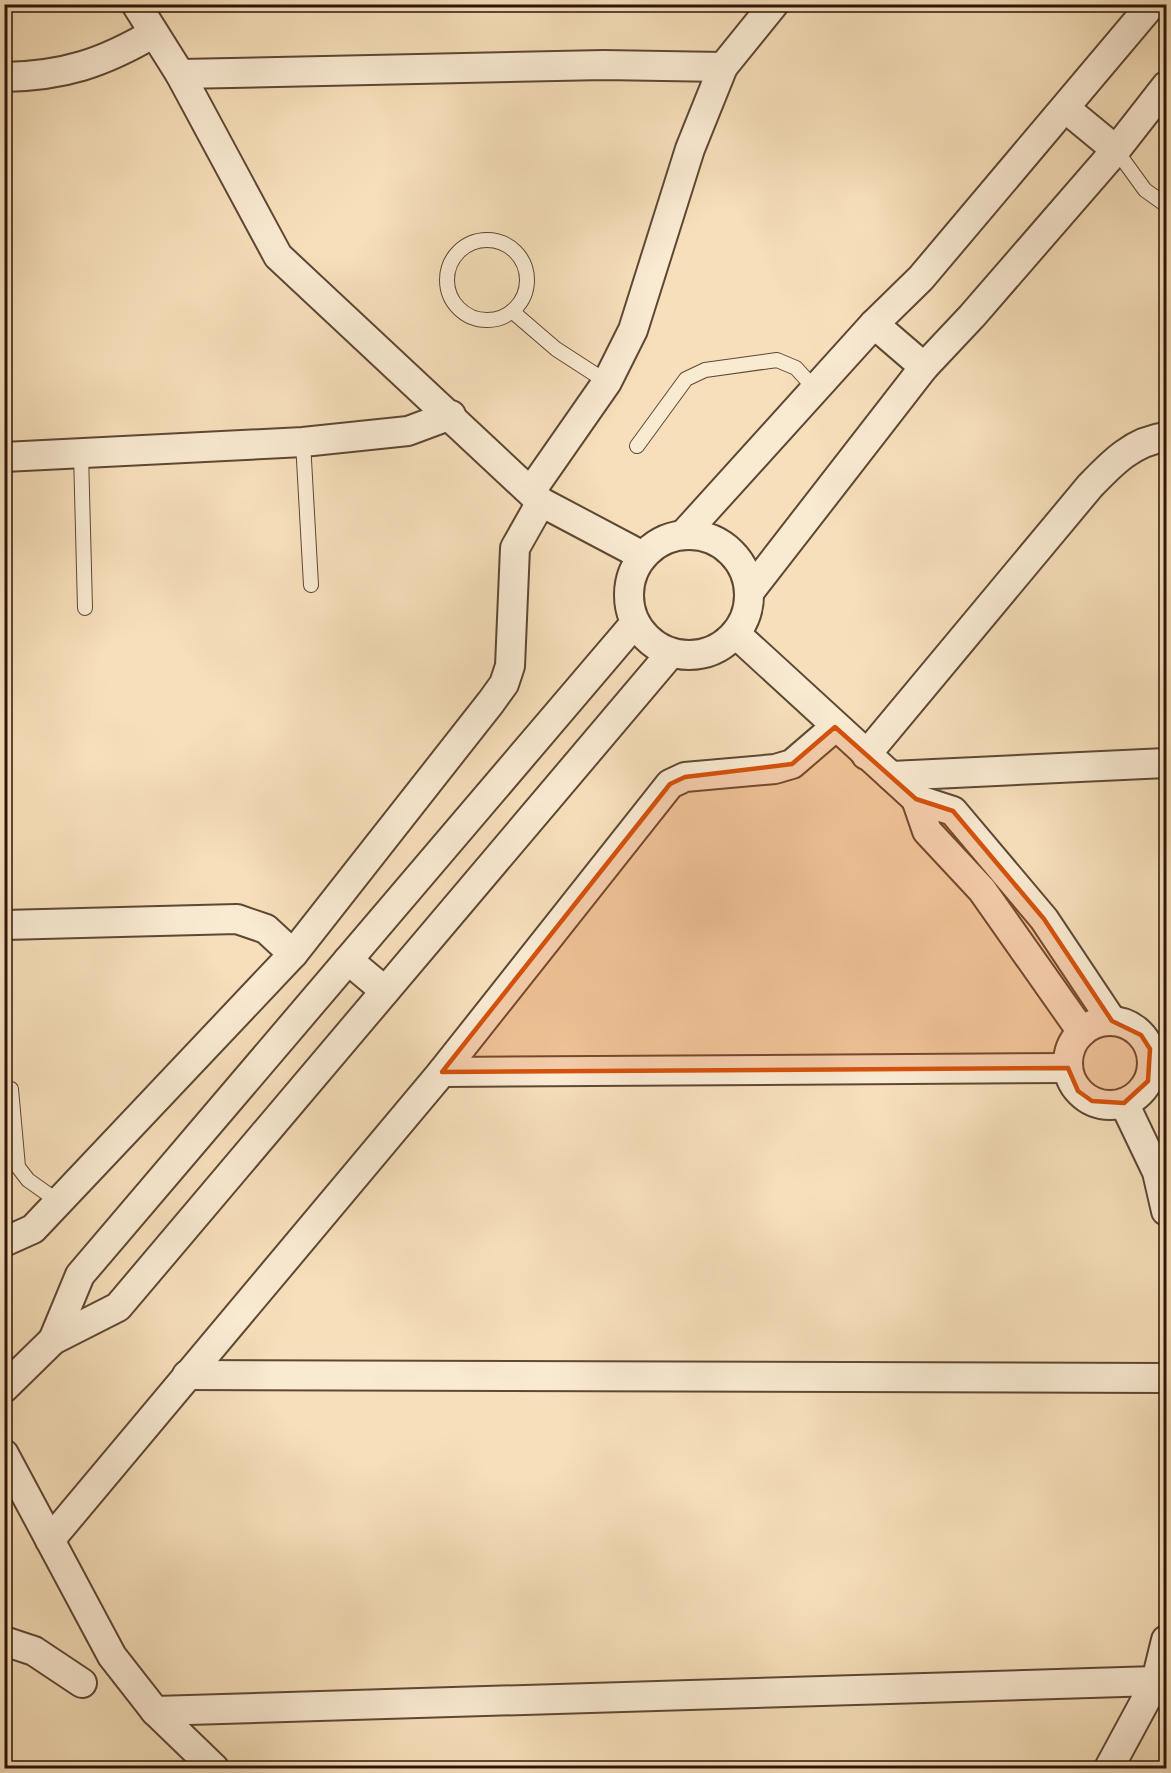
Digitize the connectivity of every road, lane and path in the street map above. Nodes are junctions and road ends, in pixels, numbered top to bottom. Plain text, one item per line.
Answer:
1 (136, 4) edge
2 (774, 4) edge
3 (1152, 4) edge
4 (154, 33) junction
5 (723, 67) junction
6 (180, 74) junction
7 (4, 77) edge
8 (1167, 87) edge
9 (1065, 108) junction
10 (1116, 150) junction
11 (1167, 205) edge
12 (513, 312) junction
13 (874, 324) junction
14 (924, 367) junction
15 (607, 382) junction
16 (814, 389) junction
17 (451, 415) junction
18 (1167, 437) edge
19 (303, 442) junction
20 (637, 446) dead end
21 (81, 453) junction
22 (4, 457) edge
23 (536, 496) junction
24 (684, 534) junction
25 (643, 556) junction
26 (311, 585) dead end
27 (750, 590) junction
28 (85, 608) dead end
29 (635, 623) junction
30 (736, 634) junction
31 (671, 653) junction
32 (835, 727) junction
33 (867, 755) junction
34 (1167, 763) edge
35 (891, 776) junction
36 (916, 799) junction
37 (4, 925) edge
38 (293, 954) junction
39 (348, 960) junction
40 (385, 991) junction
41 (1112, 1021) junction
42 (1082, 1032) junction
43 (1160, 1064) edge
44 (1068, 1068) junction
45 (442, 1072) junction
46 (11, 1089) dead end
47 (1124, 1102) junction
48 (59, 1202) junction
49 (1167, 1211) edge
50 (4, 1242) edge
51 (52, 1340) junction
52 (188, 1375) junction
53 (1167, 1378) edge
54 (4, 1388) edge
55 (4, 1454) edge
56 (50, 1540) junction
57 (1167, 1640) edge
58 (4, 1641) edge
59 (1156, 1681) junction
60 (82, 1683) dead end
61 (155, 1712) junction
62 (214, 1768) edge
63 (1109, 1768) edge

1 - 4 street
2 - 5 street
3 - 9 street
4 - 6 street
4 - 7 street
5 - 6 street
5 - 15 street
6 - 17 street
8 - 10 street
9 - 10 street
9 - 13 street
10 - 11 lane
10 - 14 street
12 - 12 lane
12 - 15 lane
13 - 14 street
13 - 16 street
14 - 27 street
15 - 23 street
16 - 20 lane
16 - 24 street
17 - 19 street
17 - 23 street
18 - 33 street
19 - 21 street
19 - 26 lane
21 - 22 street
21 - 28 lane
23 - 25 street
23 - 38 street
24 - 25 street
24 - 27 street
25 - 29 street
27 - 30 street
29 - 31 street
29 - 39 street
30 - 31 street
30 - 32 street
31 - 40 street
32 - 33 street
32 - 45 street
33 - 35 street
34 - 35 street
35 - 36 street
36 - 41 street
36 - 42 street
37 - 38 street
38 - 48 street
39 - 40 street
39 - 51 street
40 - 51 street
41 - 42 street
41 - 43 street
42 - 44 street
43 - 47 street
44 - 45 street
44 - 47 street
45 - 52 street
46 - 48 lane
47 - 49 street
48 - 50 street
51 - 54 street
52 - 53 street
52 - 56 street
55 - 56 street
56 - 61 street
57 - 59 street
58 - 60 street
59 - 61 street
59 - 63 street
61 - 62 street

